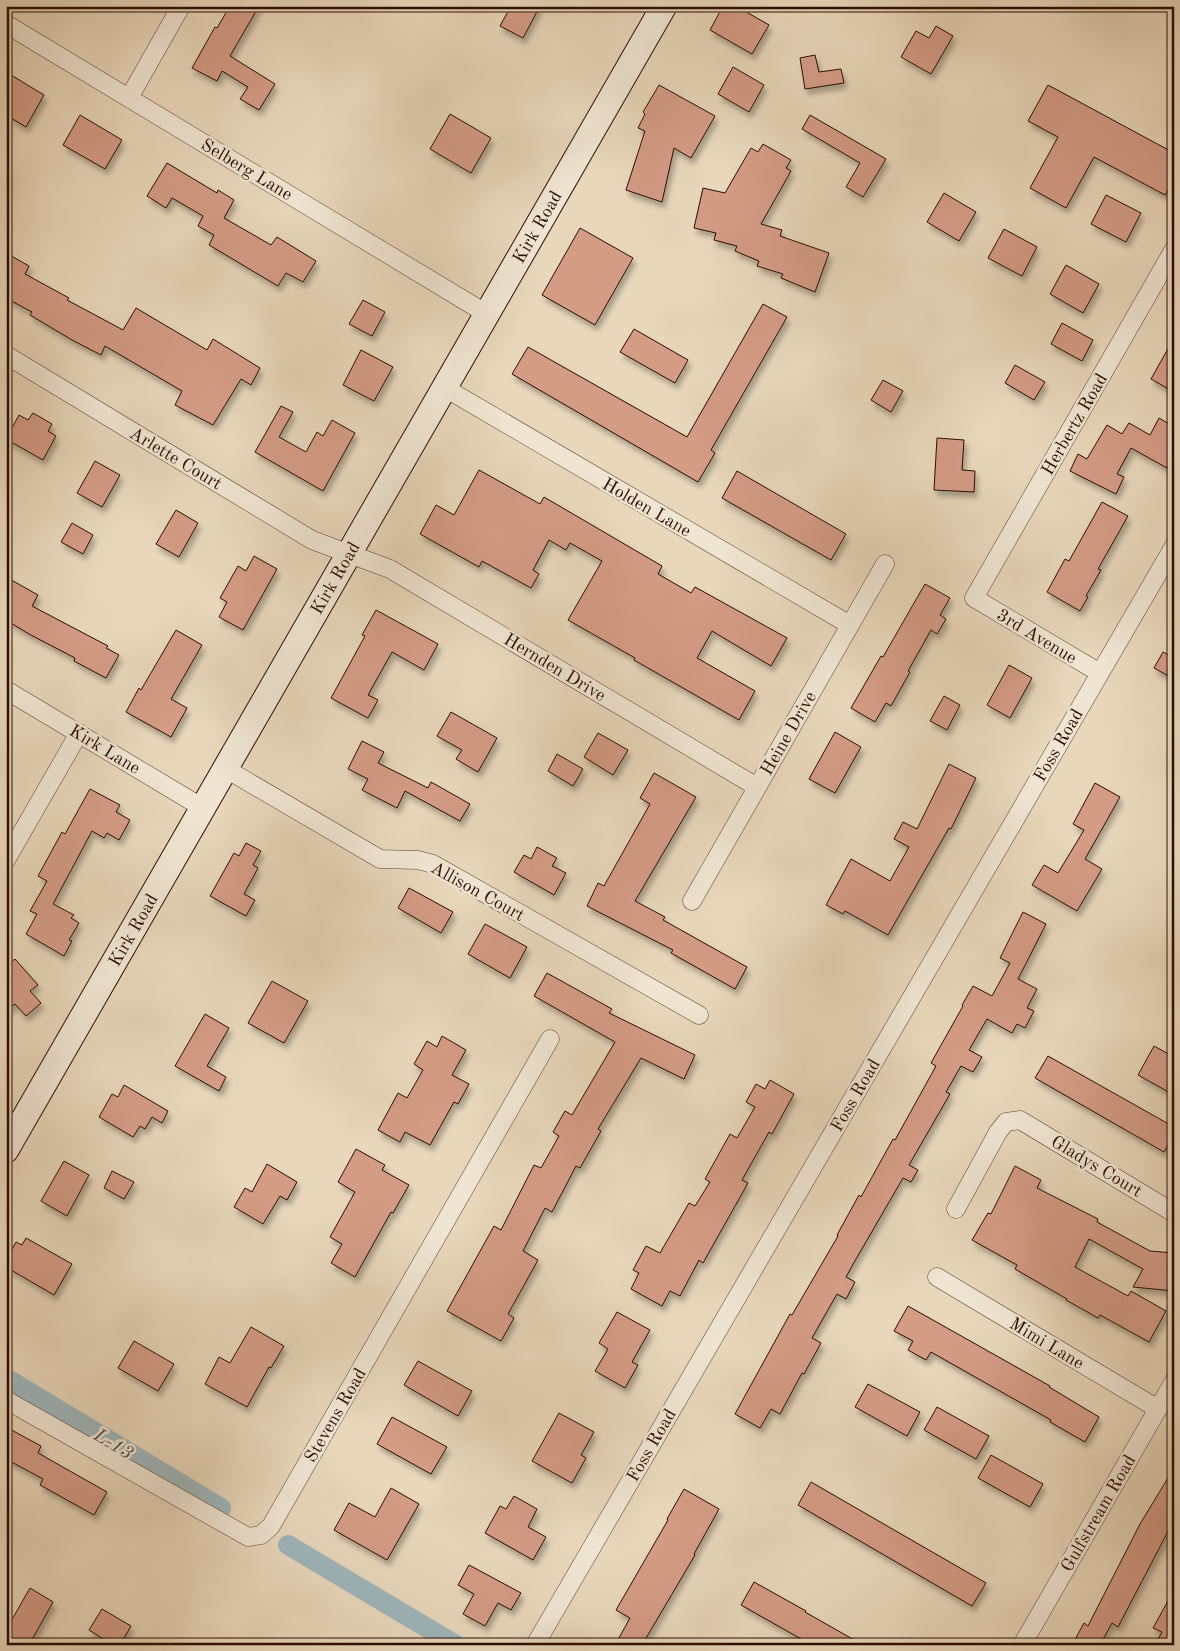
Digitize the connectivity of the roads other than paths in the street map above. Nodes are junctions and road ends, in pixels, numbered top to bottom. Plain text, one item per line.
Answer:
1 (181, 6) edge
2 (664, 6) edge
3 (6, 24) edge
4 (128, 98) junction
5 (1174, 250) edge
6 (487, 314) junction
7 (6, 355) edge
8 (444, 388) junction
9 (1174, 546) edge
10 (349, 553) junction
11 (885, 564) dead end
12 (974, 598) joint
13 (850, 625) junction
14 (1100, 673) junction
15 (6, 690) edge
16 (79, 733) junction
17 (226, 769) junction
18 (757, 787) junction
19 (203, 808) junction
20 (6, 860) edge
21 (692, 901) dead end
22 (699, 1016) dead end
23 (550, 1039) dead end
24 (6, 1150) edge
25 (956, 1209) dead end
26 (1174, 1213) edge
27 (937, 1277) dead end
28 (1174, 1382) edge
29 (6, 1400) edge
30 (1158, 1409) junction
31 (535, 1645) edge
32 (1022, 1645) edge

1 - 4 street
2 - 6 street, Kirk Road
3 - 4 street, Selberg Lane
4 - 6 street, Selberg Lane
5 - 12 street, Herbertz Road
6 - 8 street, Kirk Road
7 - 10 street, Arlette Court
8 - 10 street, Kirk Road
8 - 13 street, Holden Lane
9 - 14 street, Foss Road
10 - 17 street, Kirk Road
10 - 18 street, Hernden Drive
11 - 13 street, Heine Drive
12 - 14 street, 3rd Avenue
13 - 18 street, Heine Drive
14 - 31 street, Foss Road
15 - 16 street, Kirk Lane
16 - 19 street, Kirk Lane
16 - 20 street
17 - 19 street, Kirk Road
17 - 22 street, Allison Court
18 - 21 street, Heine Drive
19 - 24 street, Kirk Road
23 - 29 street, Stevens Road
25 - 26 street, Gladys Court
27 - 30 street, Mimi Lane
28 - 30 street, Gulfstream Road
30 - 32 street, Gulfstream Road

